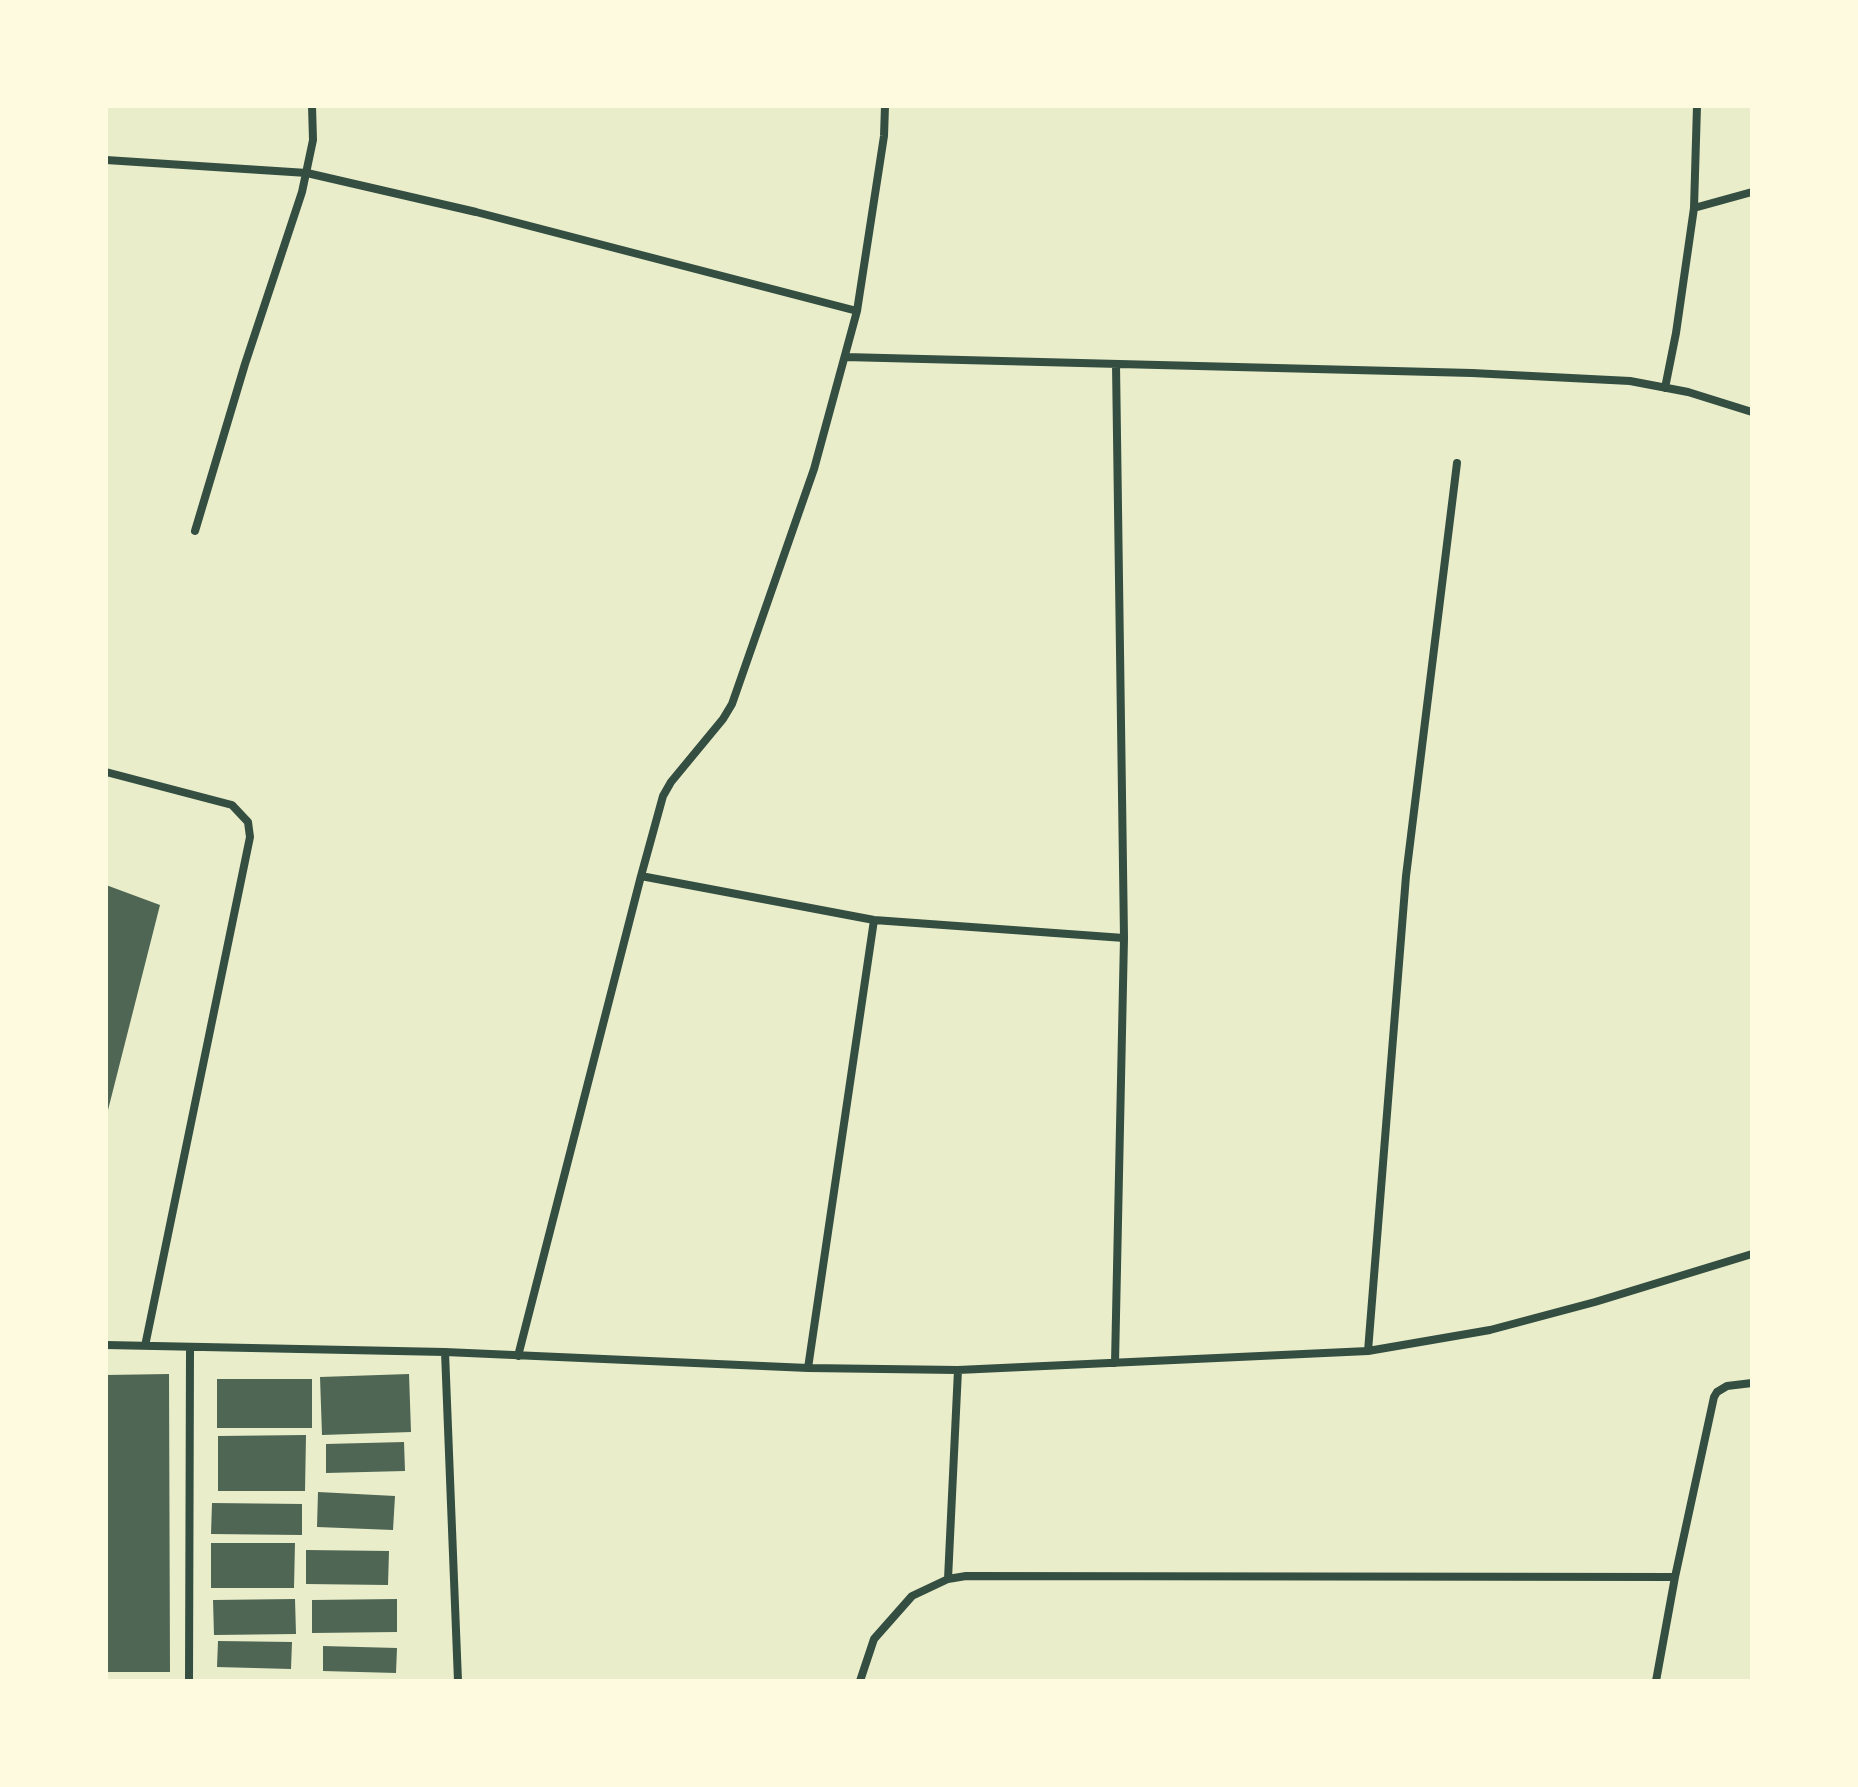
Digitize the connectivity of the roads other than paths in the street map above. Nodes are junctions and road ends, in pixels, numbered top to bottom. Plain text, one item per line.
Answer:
1 (312, 106) edge
2 (885, 106) edge
3 (1697, 106) edge
4 (106, 160) edge
5 (307, 173) junction
6 (1752, 192) edge
7 (1694, 208) junction
8 (857, 311) junction
9 (845, 357) junction
10 (1116, 364) junction
11 (1665, 388) junction
12 (1752, 412) edge
13 (1457, 463) dead end
14 (195, 531) dead end
15 (106, 772) edge
16 (641, 876) junction
17 (874, 920) junction
18 (1124, 938) junction
19 (1752, 1254) edge
20 (106, 1345) edge
21 (145, 1346) junction
22 (190, 1348) junction
23 (1368, 1351) junction
24 (445, 1352) junction
25 (518, 1356) junction
26 (1115, 1363) junction
27 (808, 1368) junction
28 (958, 1370) junction
29 (1752, 1383) edge
30 (1675, 1577) junction
31 (948, 1579) junction
32 (189, 1681) edge
33 (458, 1681) edge
34 (860, 1681) edge
35 (1656, 1681) edge

1 - 5 street
2 - 8 street
3 - 7 street
4 - 5 street
5 - 8 street
5 - 14 street
6 - 7 street
7 - 11 street
8 - 9 street
9 - 10 street
9 - 16 street
10 - 11 street
10 - 18 street
11 - 12 street
13 - 23 street
15 - 21 street
16 - 17 street
16 - 25 street
17 - 18 street
17 - 27 street
18 - 26 street
19 - 23 street
20 - 21 street
21 - 22 street
22 - 24 street
22 - 32 street
23 - 26 street
24 - 25 street
24 - 33 street
25 - 27 street
26 - 28 street
27 - 28 street
28 - 31 street
29 - 30 street
30 - 31 street
30 - 35 street
31 - 34 street

